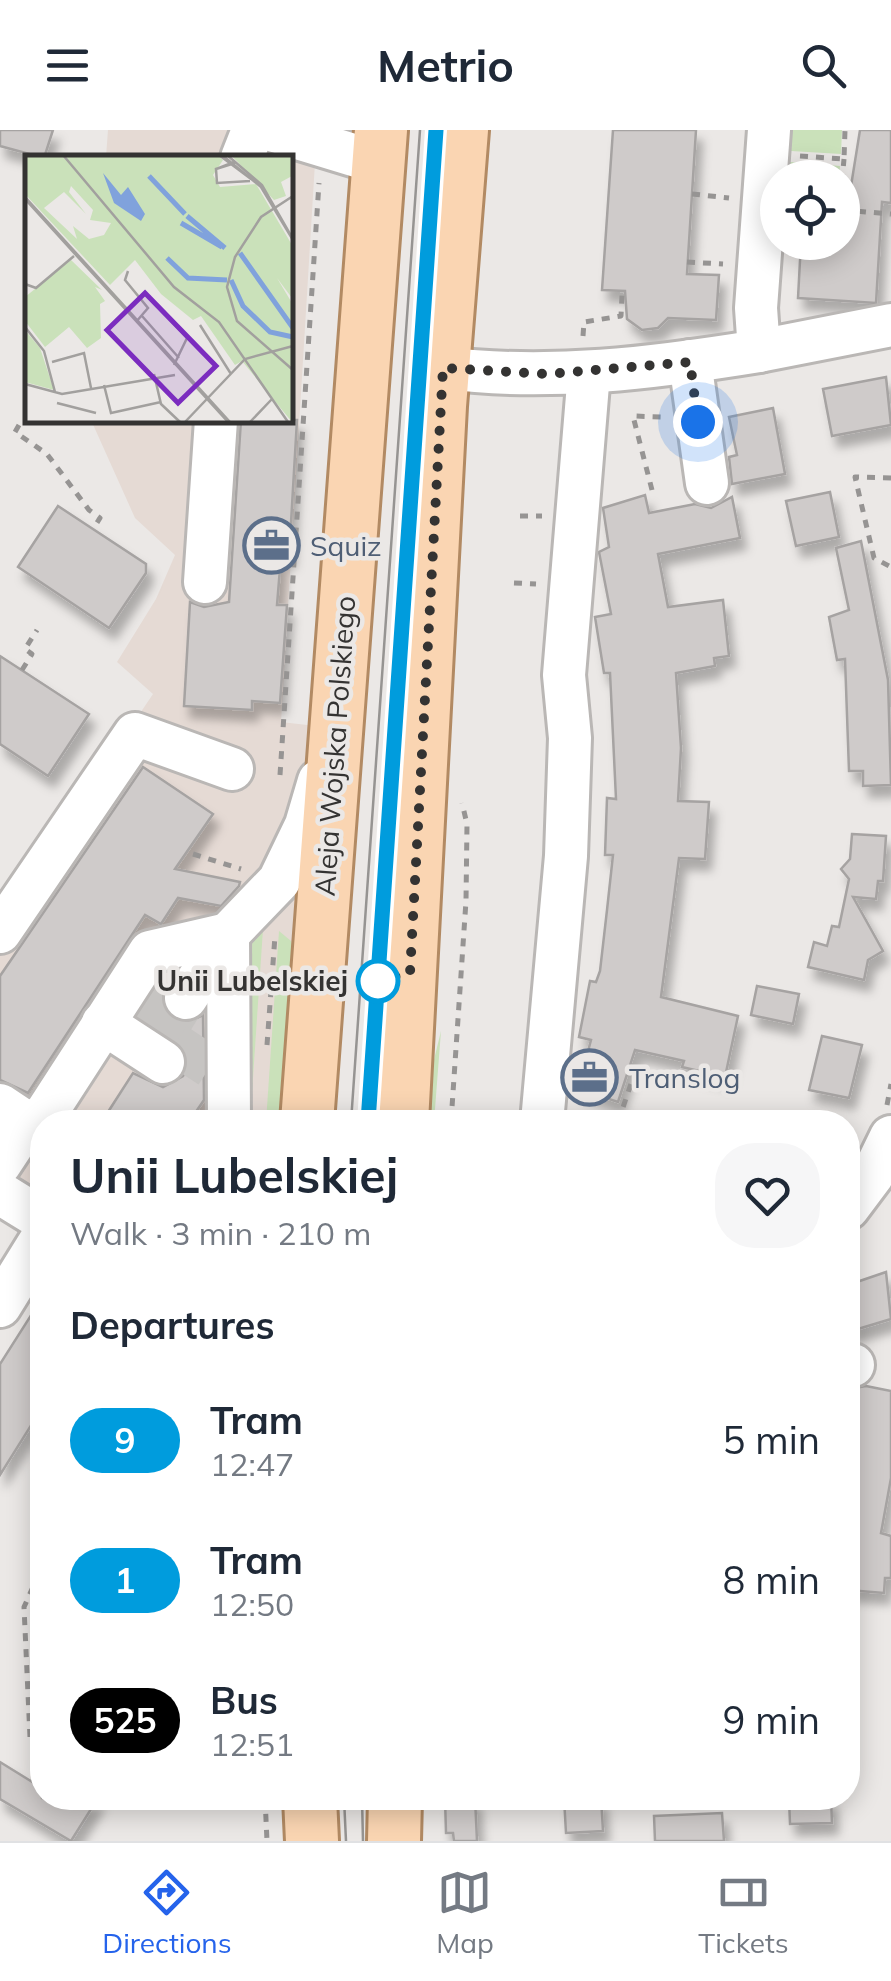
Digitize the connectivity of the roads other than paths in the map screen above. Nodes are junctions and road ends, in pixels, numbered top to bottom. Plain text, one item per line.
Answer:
1 (253, 130) edge
2 (272, 130) edge
3 (462, 130) edge
4 (768, 142) edge
5 (380, 144) edge
6 (243, 155) edge
7 (891, 325) edge
8 (760, 351) junction
9 (690, 362) junction
10 (443, 368) junction
11 (592, 372) junction
12 (216, 422) edge
13 (707, 483) dead end
14 (594, 496) dead end
15 (205, 582) dead end
16 (338, 718) junction
17 (232, 769) dead end
18 (260, 909) junction
19 (0, 932) edge
20 (184, 942) junction
21 (320, 955) junction
22 (197, 1000) junction
23 (223, 1106) edge
24 (40, 1110) edge
25 (308, 1110) edge
26 (403, 1110) edge
27 (543, 1110) edge
28 (30, 1117) edge
29 (891, 1137) edge
30 (0, 1164) edge
31 (860, 1192) edge
32 (0, 1194) edge
33 (30, 1212) edge
34 (30, 1257) edge
35 (0, 1306) edge
36 (311, 1810) edge
37 (394, 1810) edge
38 (312, 1841) edge
39 (394, 1841) edge

1 - 6 street
2 - 5 street
3 - 10 main road
4 - 8 street
5 - 16 main road, Aleja Wojska Polskiego
7 - 8 street
8 - 9 street
9 - 11 street
9 - 13 street
10 - 11 street
10 - 26 main road
11 - 14 street
11 - 27 street
12 - 15 street
16 - 18 street
16 - 21 main road, Aleja Wojska Polskiego
17 - 19 street
18 - 20 street
18 - 21 street
18 - 22 street
20 - 22 street
20 - 24 street
21 - 25 main road, Aleja Wojska Polskiego
22 - 23 street
28 - 30 street
29 - 31 street
32 - 33 street
34 - 35 street
36 - 38 main road
37 - 39 main road

